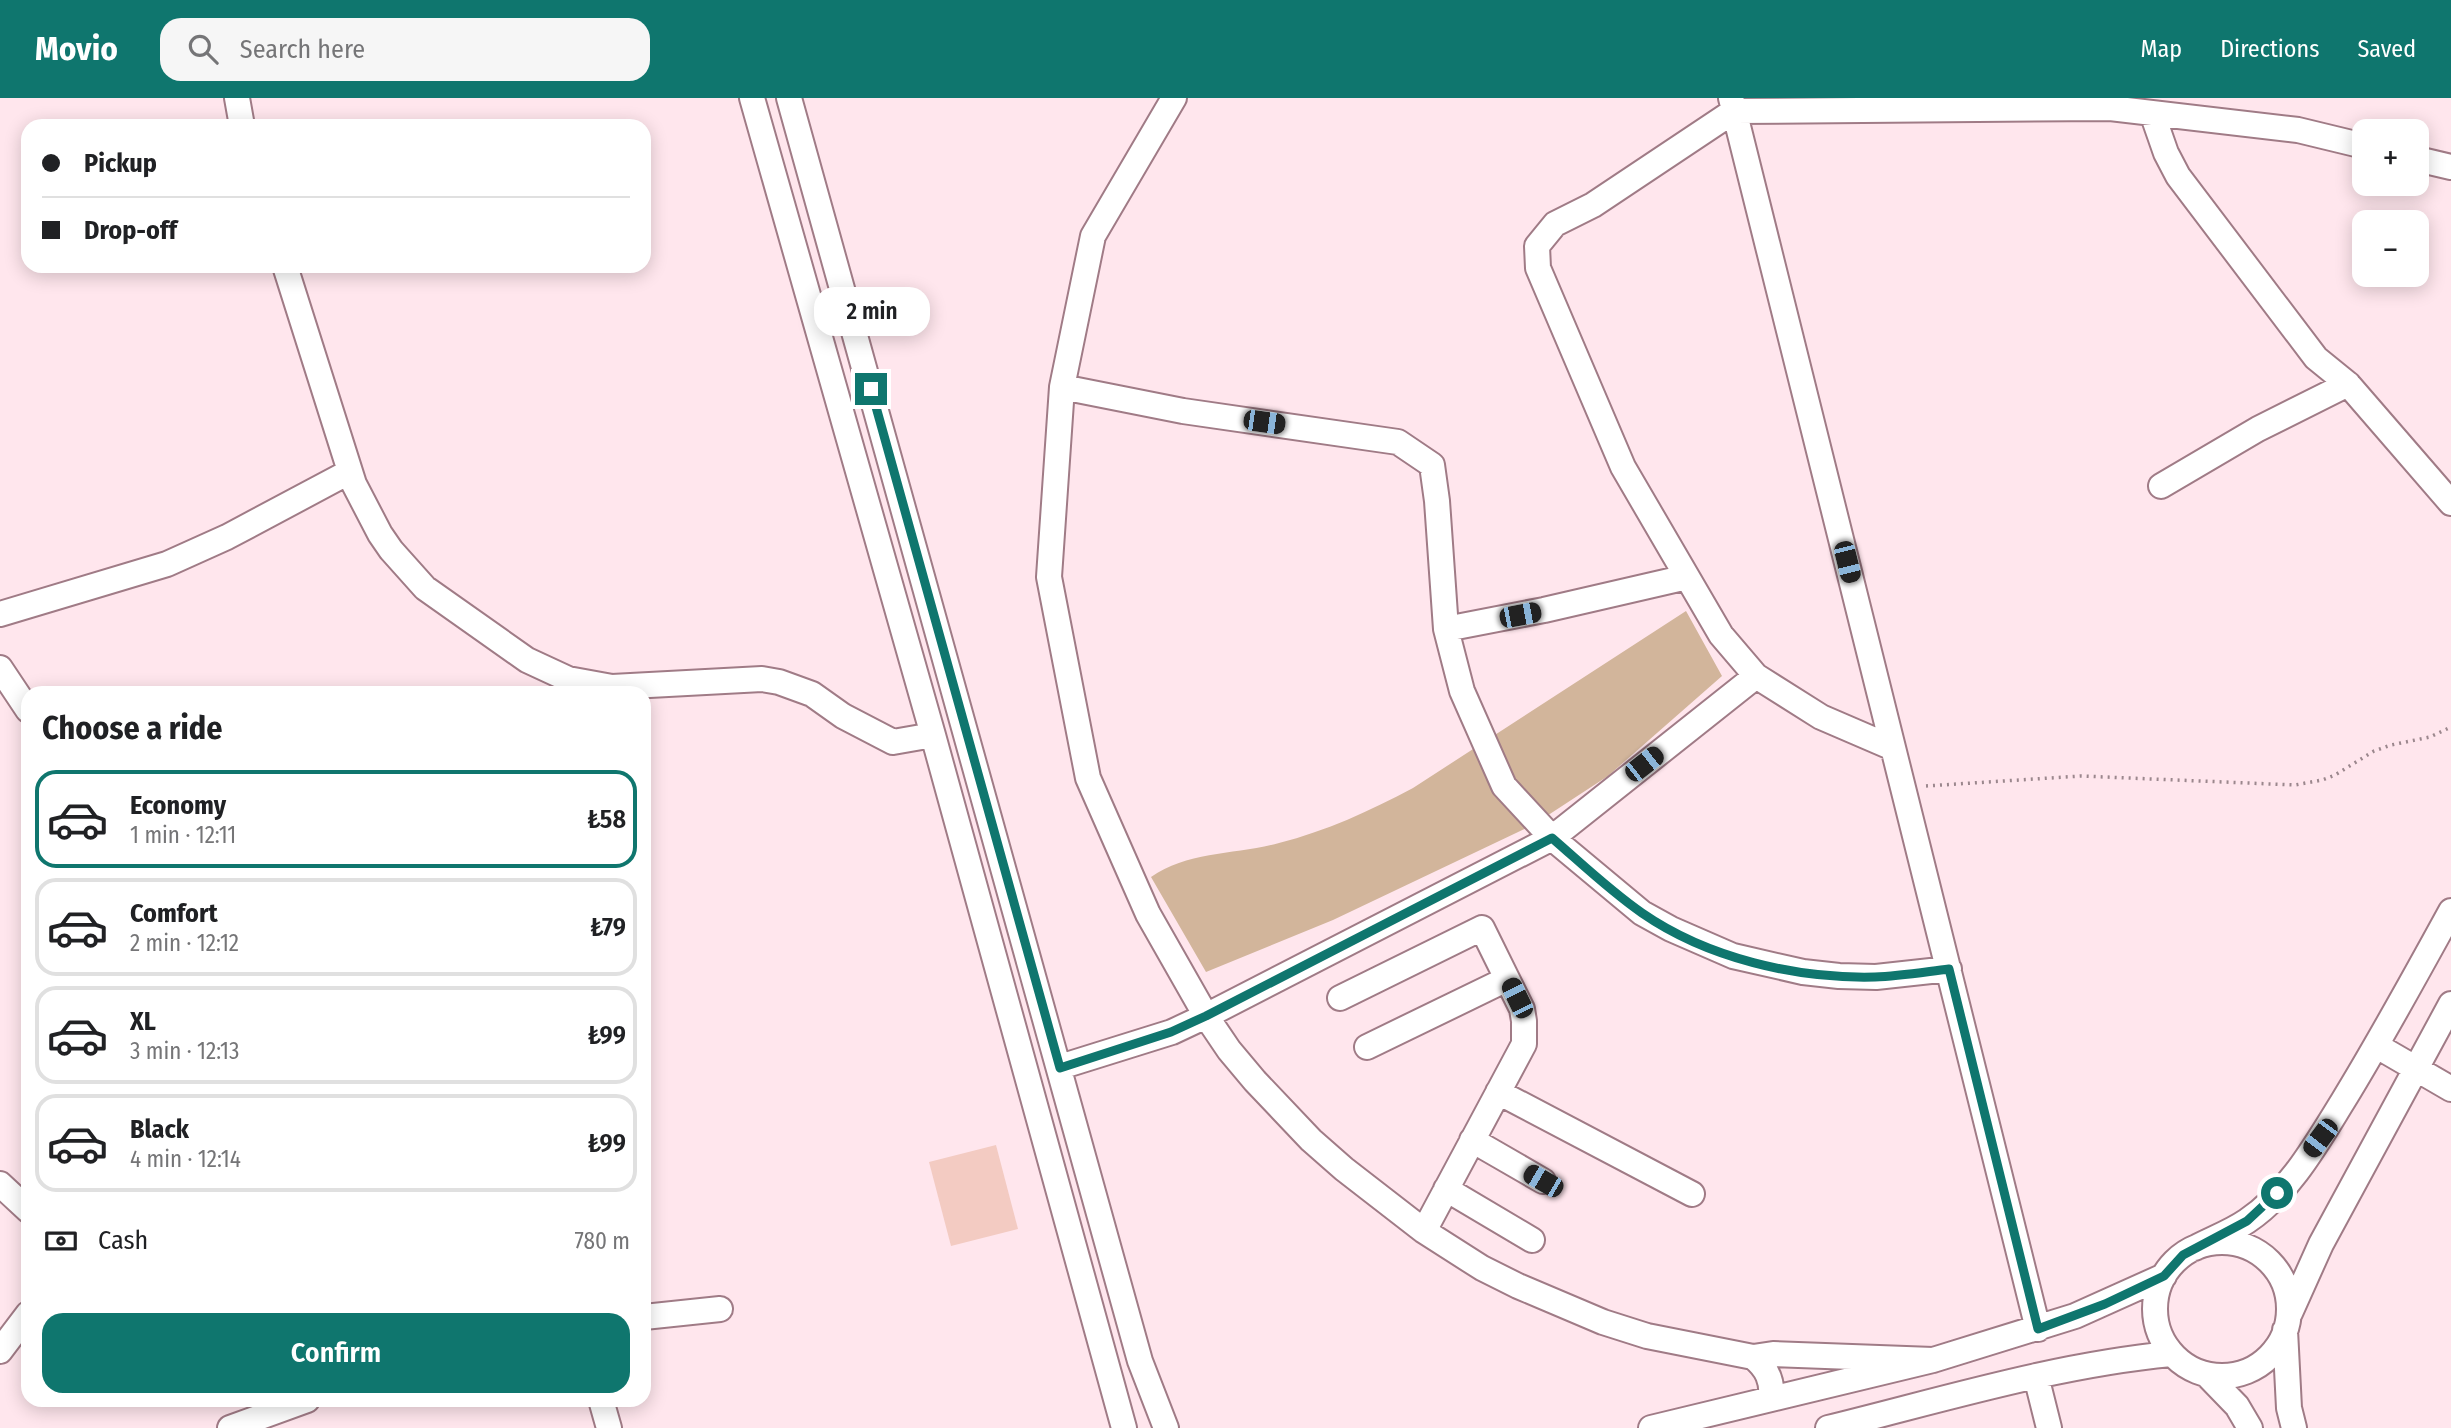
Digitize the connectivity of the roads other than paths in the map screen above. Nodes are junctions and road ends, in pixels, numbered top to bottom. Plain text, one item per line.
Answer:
1 (236, 98) edge
2 (752, 98) edge
3 (789, 98) edge
4 (1174, 98) edge
5 (1732, 104) edge
6 (2152, 113) junction
7 (240, 119) edge
8 (2352, 143) edge
9 (2429, 162) edge
10 (2451, 167) edge
11 (287, 273) edge
12 (2347, 384) junction
13 (1062, 387) junction
14 (349, 472) junction
15 (2161, 486) dead end
16 (2451, 503) edge
17 (1687, 577) junction
18 (0, 614) edge
19 (1446, 629) junction
20 (0, 668) edge
21 (1756, 676) junction
22 (607, 686) edge
23 (631, 686) edge
24 (21, 700) edge
25 (933, 735) junction
26 (1893, 748) junction
27 (1552, 838) junction
28 (2451, 911) edge
29 (1949, 969) junction
30 (1507, 979) junction
31 (1340, 998) dead end
32 (2451, 1003) edge
33 (1206, 1016) junction
34 (2377, 1045) junction
35 (1367, 1047) dead end
36 (1060, 1068) junction
37 (2416, 1068) junction
38 (2451, 1088) edge
39 (1498, 1092) junction
40 (1472, 1140) junction
41 (1543, 1181) dead end
42 (0, 1184) edge
43 (1446, 1189) junction
44 (1692, 1194) dead end
45 (21, 1204) edge
46 (1424, 1231) junction
47 (1532, 1240) dead end
48 (2195, 1248) junction
49 (2164, 1276) junction
50 (720, 1309) dead end
51 (651, 1316) edge
52 (21, 1323) edge
53 (2287, 1323) junction
54 (2038, 1329) junction
55 (0, 1351) edge
56 (2171, 1354) junction
57 (1753, 1357) junction
58 (1933, 1360) junction
59 (2207, 1375) junction
60 (2036, 1376) junction
61 (1771, 1399) junction
62 (288, 1407) edge
63 (603, 1407) edge
64 (230, 1428) edge
65 (609, 1428) edge
66 (1124, 1428) edge
67 (1166, 1428) edge
68 (1651, 1428) edge
69 (1828, 1428) edge
70 (2049, 1428) edge
71 (2250, 1428) edge
72 (2294, 1428) edge

1 - 7 street
2 - 25 street
3 - 36 street
4 - 13 street
5 - 6 street
5 - 17 street
5 - 26 street
6 - 8 street
6 - 12 street
9 - 10 street
11 - 14 street
12 - 15 street
12 - 16 street
13 - 19 street
13 - 33 street
14 - 18 street
14 - 22 street
17 - 19 street
17 - 21 street
19 - 27 street
20 - 24 street
21 - 26 street
21 - 27 street
23 - 25 street
25 - 66 street
26 - 29 street
27 - 29 street
27 - 33 street
28 - 34 street
29 - 54 street
30 - 31 street
30 - 35 street
30 - 39 street
32 - 37 street
33 - 36 street
33 - 46 street
34 - 37 street
34 - 48 street
36 - 67 street
37 - 38 street
37 - 53 street
39 - 40 street
39 - 44 street
40 - 41 street
40 - 43 street
42 - 45 street
43 - 46 street
43 - 47 street
46 - 57 street
48 - 49 street
48 - 53 street
49 - 54 street
49 - 56 street
50 - 51 street
52 - 55 street
53 - 59 street
53 - 72 street
54 - 58 street
56 - 59 street
56 - 60 street
57 - 58 street
57 - 61 street
58 - 61 street
59 - 71 street
60 - 69 street
60 - 70 street
61 - 68 street
62 - 64 street
63 - 65 street

